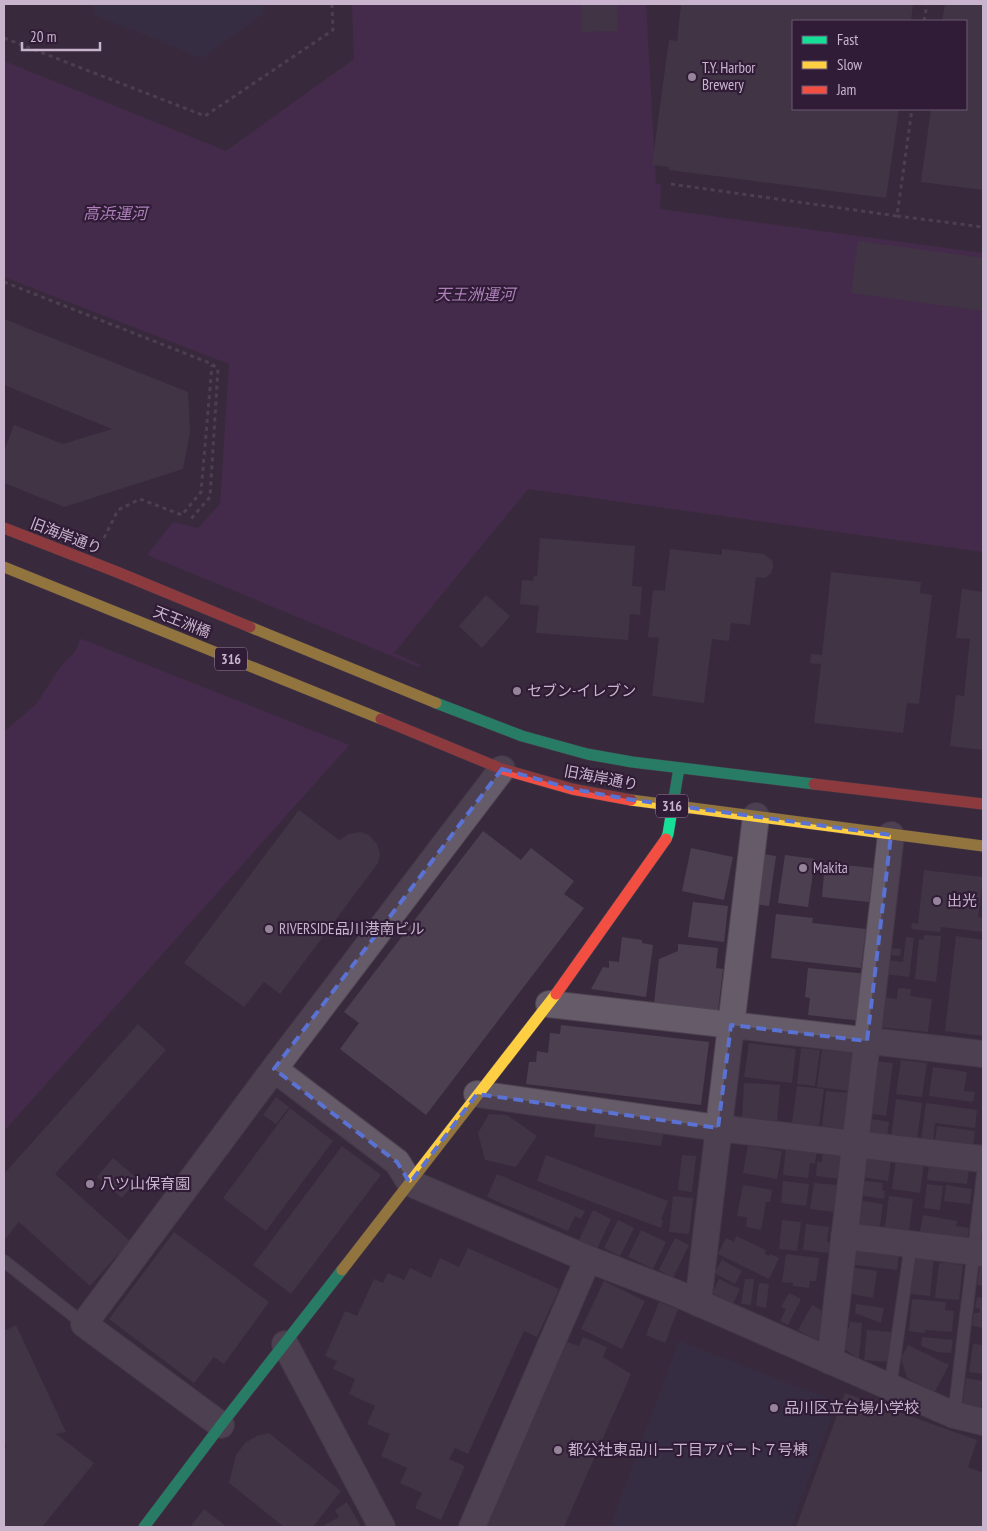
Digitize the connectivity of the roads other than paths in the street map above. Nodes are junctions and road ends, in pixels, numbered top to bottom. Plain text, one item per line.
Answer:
1 (4, 528) edge
2 (4, 567) edge
3 (117, 572) joint
4 (397, 688) joint
5 (372, 716) joint
6 (679, 768) junction
7 (502, 769) junction
8 (983, 804) edge
9 (673, 806) junction
10 (756, 816) junction
11 (891, 835) junction
12 (983, 846) edge
13 (549, 1004) junction
14 (731, 1025) junction
15 (867, 1041) junction
16 (983, 1054) edge
17 (274, 1069) junction
18 (476, 1094) junction
19 (718, 1128) junction
20 (855, 1143) junction
21 (983, 1159) edge
22 (983, 1174) edge
23 (410, 1183) junction
24 (844, 1236) junction
25 (911, 1244) junction
26 (979, 1252) edge
27 (588, 1259) junction
28 (4, 1261) edge
29 (698, 1303) junction
30 (84, 1324) junction
31 (285, 1344) junction
32 (830, 1361) junction
33 (890, 1388) junction
34 (954, 1416) junction
35 (983, 1422) edge
36 (221, 1426) junction
37 (144, 1527) edge
38 (382, 1527) edge
39 (472, 1527) edge

1 - 3 main road, 旧海岸通り / 316
2 - 5 main road, 天王洲橋 / 316
3 - 4 main road, 天王洲橋 / 316
4 - 6 main road, 旧海岸通り / 316
5 - 7 main road, 旧海岸通り / 316
6 - 8 main road, 旧海岸通り / 316
6 - 9 main road
7 - 9 main road, 旧海岸通り / 316
7 - 17 street
9 - 10 main road, 旧海岸通り / 316
9 - 13 main road
10 - 11 main road, 旧海岸通り / 316
10 - 14 street
11 - 12 main road, 旧海岸通り / 316
11 - 15 street
13 - 14 street
13 - 18 main road
14 - 15 street
14 - 19 street
15 - 16 street
15 - 20 street
17 - 23 street
17 - 30 street
18 - 19 street
18 - 23 main road
19 - 20 street
19 - 29 street
20 - 21 street
20 - 24 street
22 - 26 lane
23 - 27 street
23 - 31 main road
24 - 25 street
24 - 32 street
25 - 26 street
25 - 33 lane
26 - 34 lane
27 - 29 street
27 - 39 street
28 - 30 lane
29 - 32 street
30 - 36 street
31 - 36 main road
31 - 38 street
32 - 33 street
33 - 34 street
34 - 35 street
36 - 37 main road

